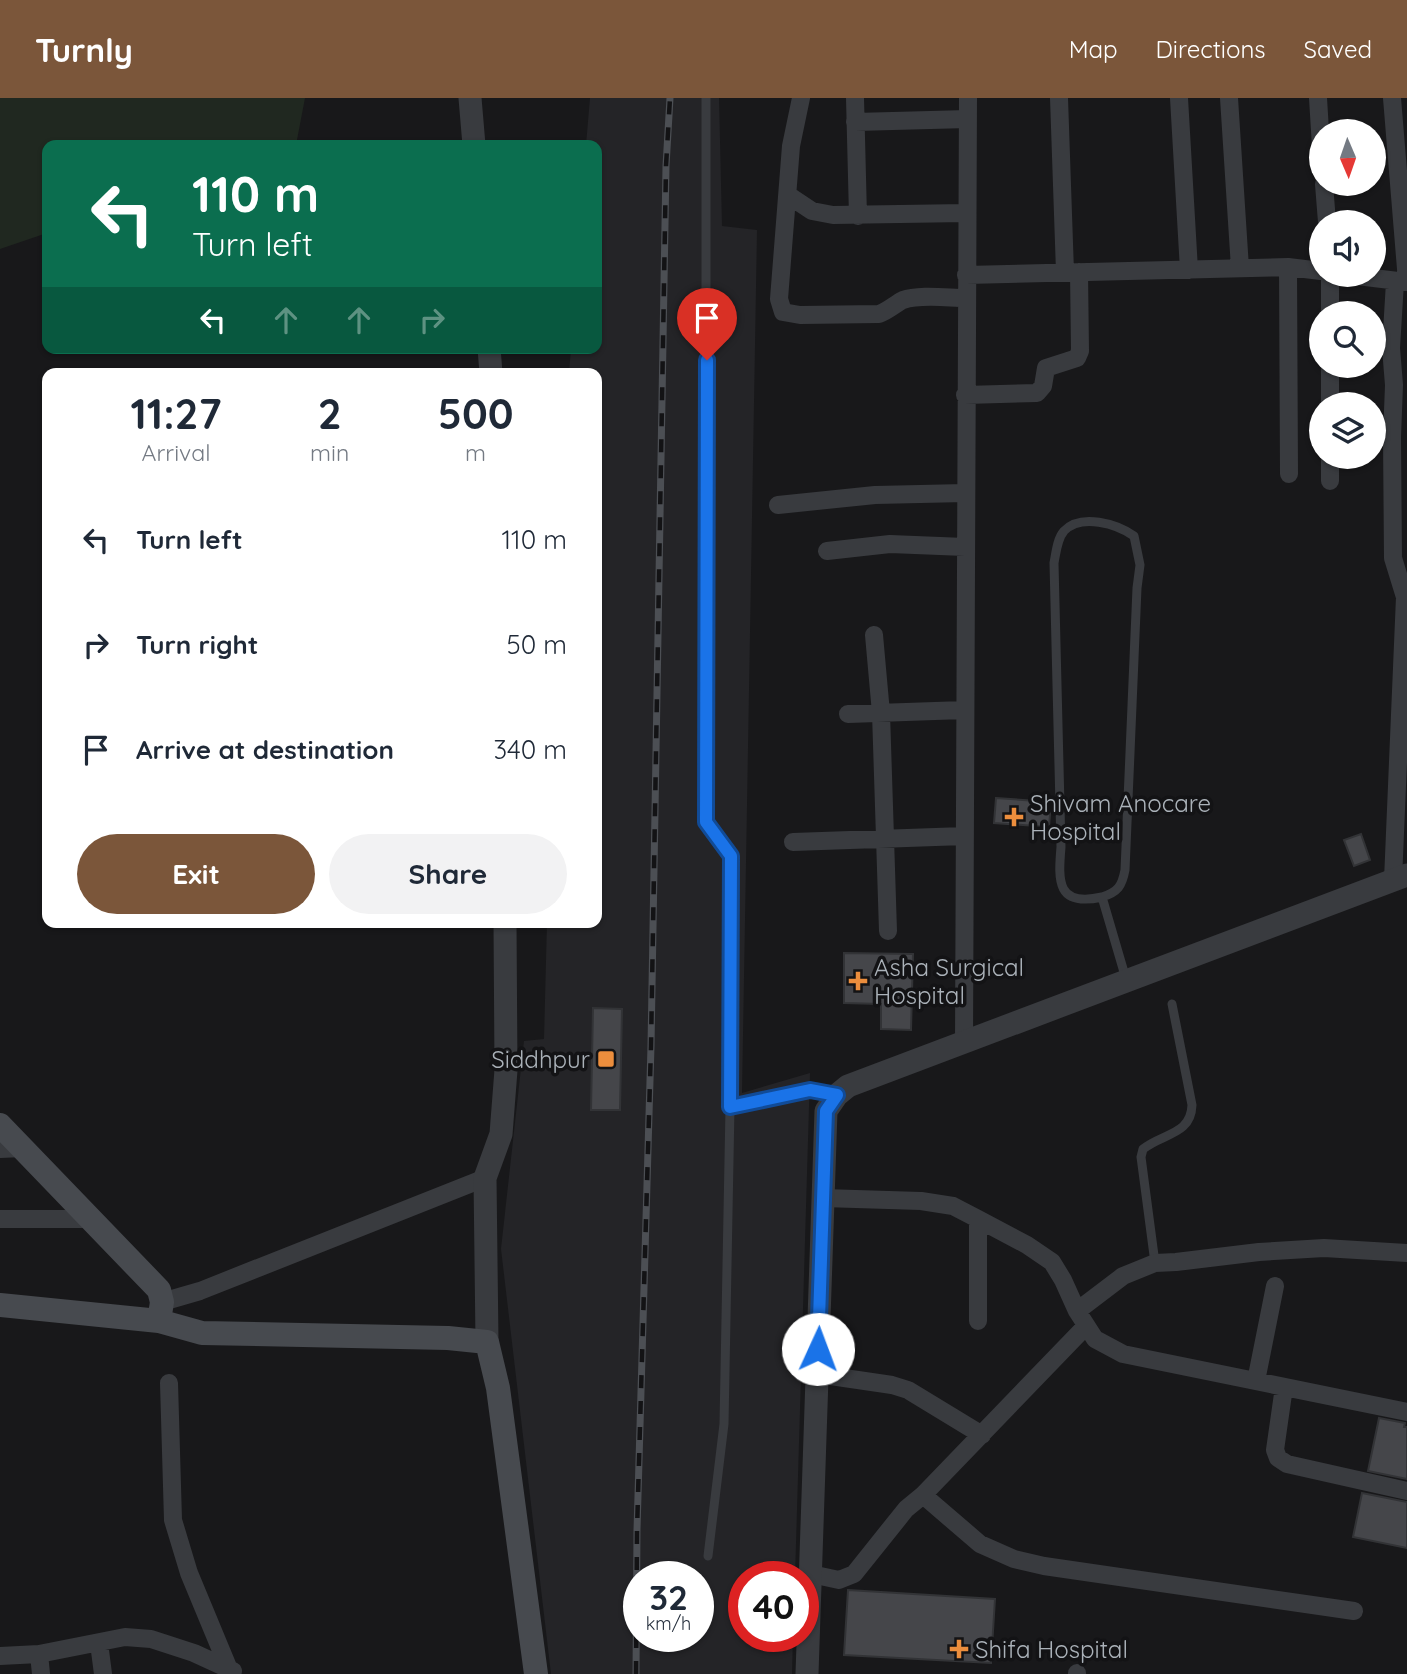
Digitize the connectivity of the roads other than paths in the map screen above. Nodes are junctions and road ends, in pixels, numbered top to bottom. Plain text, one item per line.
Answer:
1 (470, 98) edge
2 (706, 98) edge
3 (801, 98) edge
4 (855, 98) edge
5 (968, 98) edge
6 (1059, 98) edge
7 (1179, 98) edge
8 (1229, 98) edge
9 (1318, 98) edge
10 (1392, 98) edge
11 (968, 119) junction
12 (1319, 119) edge
13 (855, 122) junction
14 (474, 140) edge
15 (788, 195) junction
16 (967, 213) junction
17 (858, 216) junction
18 (1288, 267) junction
19 (1241, 268) junction
20 (1189, 270) junction
21 (1309, 270) edge
22 (1072, 272) junction
23 (966, 275) junction
24 (1403, 282) edge
25 (966, 298) junction
26 (1399, 348) edge
27 (1401, 386) edge
28 (965, 395) junction
29 (1399, 437) edge
30 (1330, 469) edge
31 (1289, 474) dead end
32 (1330, 481) dead end
33 (1400, 484) edge
34 (965, 493) junction
35 (778, 505) dead end
36 (965, 547) junction
37 (827, 551) dead end
38 (1404, 580) edge
39 (874, 635) dead end
40 (964, 710) junction
41 (881, 713) junction
42 (848, 714) dead end
43 (964, 836) junction
44 (886, 839) junction
45 (793, 842) dead end
46 (1400, 877) edge
47 (1102, 897) junction
48 (505, 928) edge
49 (888, 931) dead end
50 (1127, 981) junction
51 (1172, 1004) dead end
52 (964, 1043) junction
53 (837, 1095) junction
54 (730, 1107) junction
55 (0, 1125) edge
56 (11, 1149) edge
57 (485, 1178) junction
58 (823, 1198) junction
59 (0, 1219) edge
60 (92, 1219) junction
61 (978, 1219) junction
62 (1407, 1253) edge
63 (1155, 1263) junction
64 (1275, 1286) dead end
65 (0, 1305) edge
66 (160, 1312) junction
67 (1082, 1318) junction
68 (978, 1321) dead end
69 (487, 1342) junction
70 (817, 1374) junction
71 (1256, 1381) junction
72 (169, 1383) dead end
73 (1284, 1387) junction
74 (1407, 1412) edge
75 (982, 1435) junction
76 (1407, 1491) edge
77 (923, 1495) junction
78 (708, 1556) dead end
79 (811, 1561) edge
80 (819, 1576) edge
81 (1354, 1611) dead end
82 (99, 1643) junction
83 (808, 1652) edge
84 (39, 1654) junction
85 (0, 1656) edge
86 (233, 1671) edge
87 (41, 1674) edge
88 (103, 1674) edge
89 (536, 1674) edge
90 (807, 1674) edge

1 - 14 street
2 - 54 lane
3 - 15 street
4 - 13 street
5 - 11 street
6 - 22 street
7 - 20 street
8 - 19 street
9 - 12 street
10 - 24 street
11 - 13 street
11 - 16 street
13 - 17 street
15 - 17 street
15 - 25 street
16 - 17 street
16 - 23 street
18 - 19 street
18 - 21 street
18 - 31 street
19 - 20 street
20 - 22 street
22 - 23 street
22 - 28 street
23 - 25 street
24 - 26 street
25 - 28 street
26 - 27 street
27 - 29 street
28 - 34 street
29 - 33 street
30 - 32 street
33 - 38 street
34 - 35 street
34 - 36 street
36 - 37 street
36 - 40 street
38 - 46 street
39 - 41 street
40 - 41 street
40 - 43 street
41 - 42 street
41 - 44 street
43 - 44 street
43 - 52 street
44 - 45 street
44 - 49 street
46 - 50 street
47 - 47 lane
47 - 50 lane
48 - 57 street
50 - 52 street
51 - 63 lane
52 - 53 street
53 - 54 lane
53 - 58 street
54 - 78 lane
55 - 56 main road
56 - 60 main road
57 - 66 street
57 - 69 street
58 - 61 street
58 - 70 street
59 - 60 street
60 - 66 main road
61 - 67 street
61 - 68 street
62 - 63 street
63 - 67 street
64 - 71 street
65 - 66 main road
66 - 69 main road
67 - 71 street
67 - 75 street
69 - 89 main road
70 - 75 street
70 - 79 street
71 - 73 street
72 - 86 street
73 - 74 street
73 - 76 street
75 - 77 street
77 - 80 street
77 - 81 street
82 - 84 street
82 - 86 street
82 - 88 street
83 - 90 street
84 - 85 street
84 - 87 street

